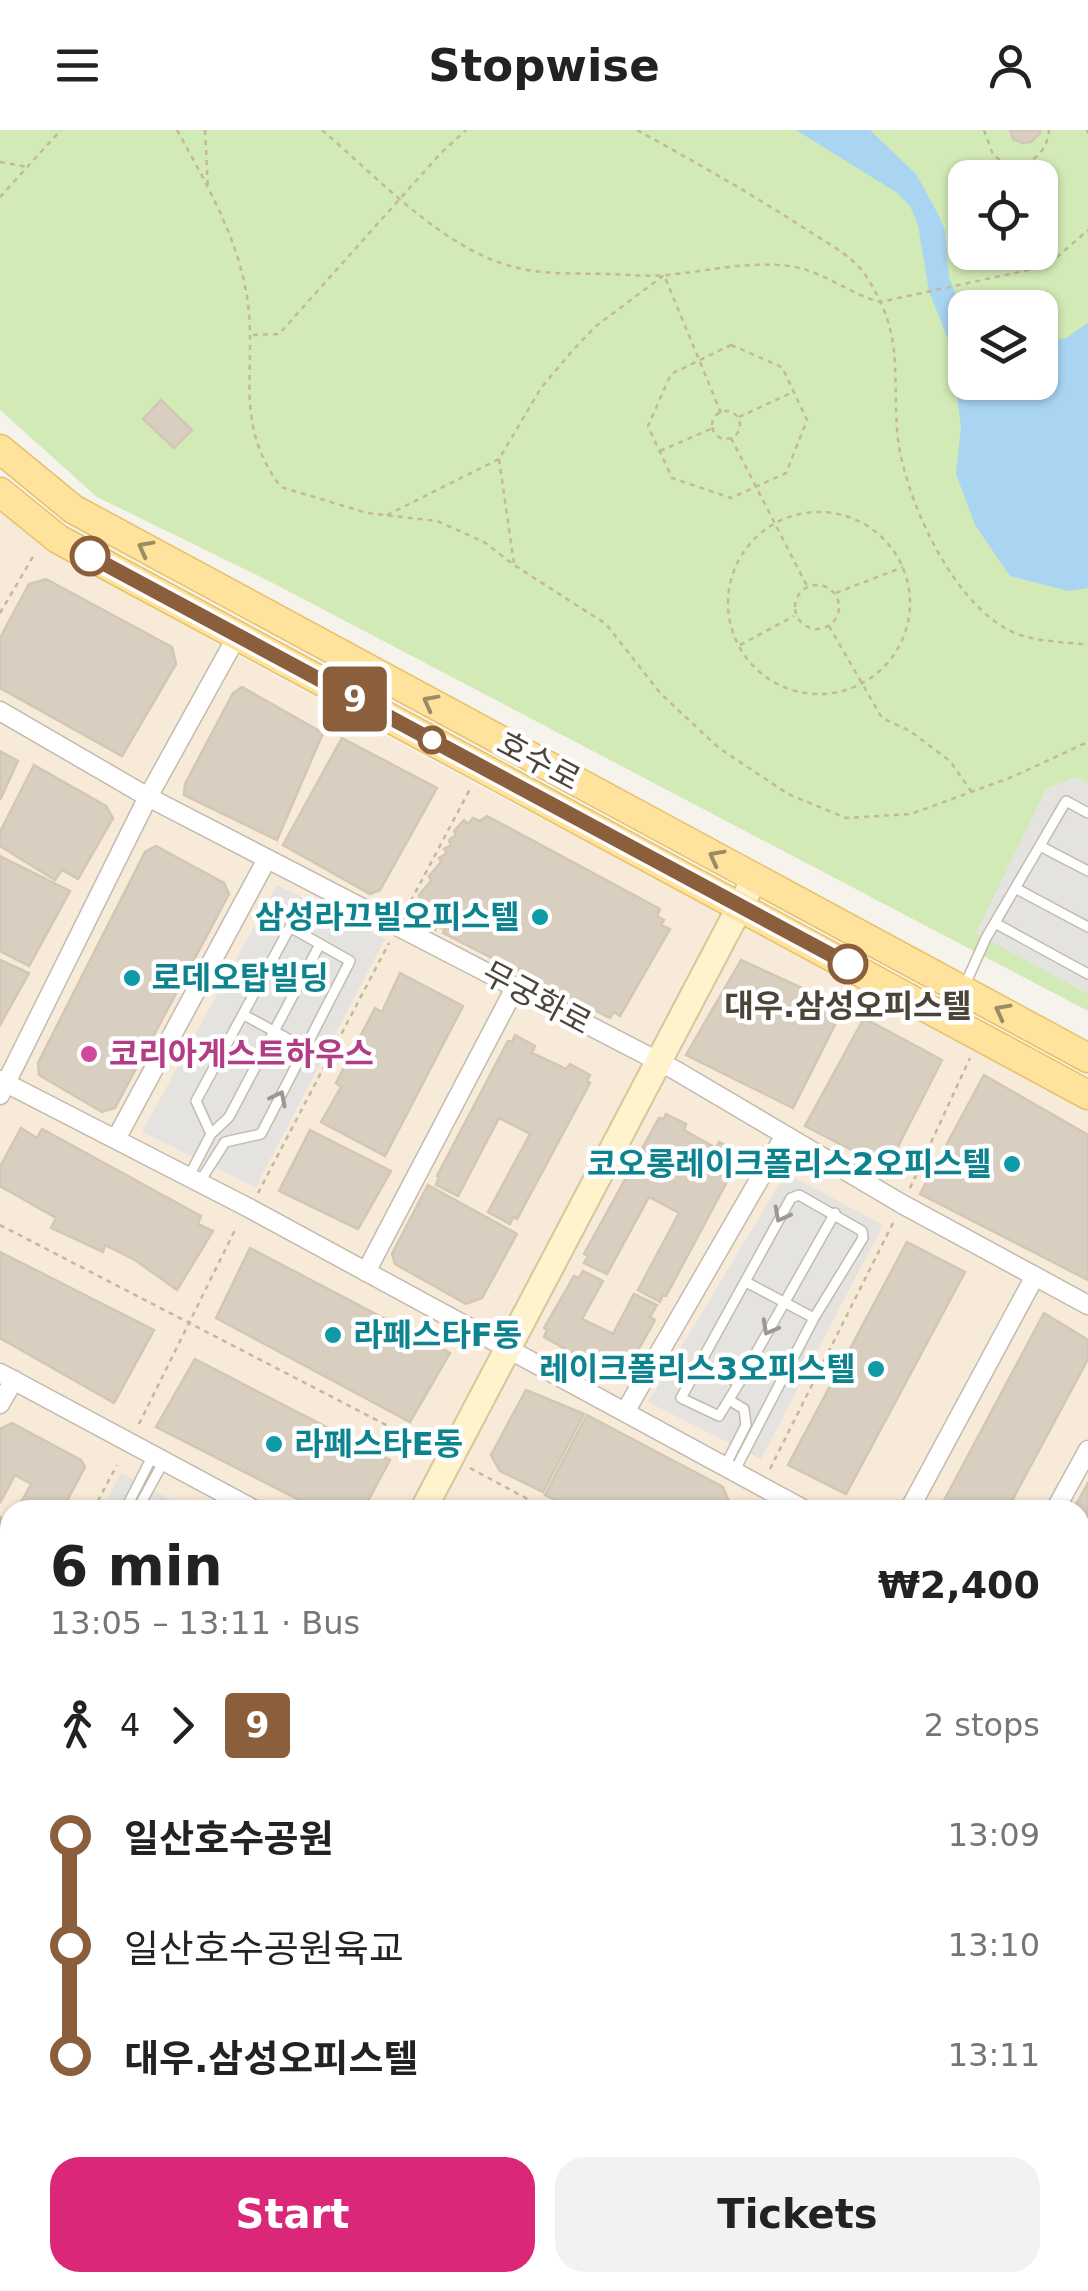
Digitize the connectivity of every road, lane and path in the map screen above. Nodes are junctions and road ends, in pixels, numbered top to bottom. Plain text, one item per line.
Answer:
1 (61, 130) edge
2 (177, 130) edge
3 (205, 130) edge
4 (322, 130) edge
5 (466, 130) edge
6 (637, 130) edge
7 (984, 130) edge
8 (1049, 130) edge
9 (1002, 160) edge
10 (1031, 160) edge
11 (0, 162) edge
12 (28, 167) junction
13 (208, 190) junction
14 (0, 197) edge
15 (401, 198) junction
16 (1088, 230) edge
17 (1058, 257) edge
18 (1027, 270) edge
19 (664, 275) junction
20 (880, 302) junction
21 (252, 336) junction
22 (698, 360) junction
23 (794, 392) junction
24 (721, 412) junction
25 (737, 417) junction
26 (713, 428) junction
27 (732, 438) junction
28 (0, 449) edge
29 (659, 452) junction
30 (499, 459) junction
31 (754, 488) junction
32 (0, 492) edge
33 (386, 516) junction
34 (773, 525) junction
35 (34, 554) dead end
36 (514, 565) junction
37 (904, 567) junction
38 (808, 588) junction
39 (834, 594) junction
40 (0, 613) edge
41 (797, 614) junction
42 (829, 626) junction
43 (236, 636) junction
44 (1088, 645) edge
45 (739, 646) junction
46 (862, 683) junction
47 (0, 711) edge
48 (1088, 742) edge
49 (470, 789) dead end
50 (971, 791) junction
51 (148, 797) junction
52 (1088, 813) edge
53 (1040, 846) junction
54 (267, 859) junction
55 (1088, 872) edge
56 (755, 878) junction
57 (1015, 888) junction
58 (741, 906) junction
59 (403, 916) dead end
60 (995, 924) junction
61 (1088, 927) edge
62 (392, 937) dead end
63 (320, 944) junction
64 (1088, 974) edge
65 (516, 986) junction
66 (962, 990) junction
67 (244, 1015) junction
68 (274, 1031) junction
69 (304, 1048) junction
70 (970, 1058) dead end
71 (1088, 1058) edge
72 (659, 1062) junction
73 (2, 1086) edge
74 (1088, 1095) edge
75 (212, 1134) junction
76 (785, 1135) junction
77 (116, 1140) junction
78 (194, 1180) junction
79 (258, 1194) dead end
80 (907, 1194) dead end
81 (836, 1213) junction
82 (895, 1218) dead end
83 (0, 1225) edge
84 (235, 1230) dead end
85 (366, 1272) junction
86 (1035, 1276) junction
87 (746, 1282) junction
88 (784, 1302) junction
89 (1088, 1305) edge
90 (814, 1318) junction
91 (188, 1322) junction
92 (508, 1348) junction
93 (701, 1363) junction
94 (7, 1376) edge
95 (739, 1383) junction
96 (728, 1400) junction
97 (0, 1404) edge
98 (626, 1412) junction
99 (139, 1424) dead end
100 (419, 1442) dead end
101 (1088, 1450) edge
102 (158, 1458) junction
103 (117, 1465) dead end
104 (469, 1467) dead end
105 (730, 1469) junction
106 (766, 1478) junction
107 (98, 1500) edge
108 (131, 1500) edge
109 (141, 1500) edge
110 (235, 1500) edge
111 (429, 1500) edge
112 (530, 1500) edge
113 (793, 1500) edge
114 (915, 1500) edge
115 (1061, 1500) edge

1 - 12 path
2 - 13 path
3 - 13 path
4 - 15 path
5 - 15 path
6 - 20 path
7 - 9 path
8 - 10 path
11 - 12 path
12 - 14 path
13 - 21 path
15 - 19 path
15 - 21 path
16 - 17 path
18 - 20 path
19 - 20 path
19 - 22 path
19 - 30 path
20 - 44 path
21 - 33 path
22 - 23 path
22 - 24 path
22 - 29 path
23 - 25 path
23 - 31 path
24 - 25 path
24 - 26 path
25 - 27 path
26 - 27 path
26 - 29 path
27 - 31 path
56 -> 28 main road, 호수로
29 - 31 path
30 - 33 path
30 - 36 path
31 - 34 path
32 - 43 main road, 호수로
33 - 36 path
34 - 37 path
34 - 38 path
34 - 45 path
35 - 40 path
36 - 50 path
37 - 39 path
37 - 46 path
38 - 39 path
38 - 41 path
39 - 42 path
41 - 42 path
41 - 45 path
42 - 46 path
43 - 51 street
43 - 58 main road, 호수로
45 - 46 path
46 - 50 path
47 - 51 street, 무궁화로
48 - 50 path
49 - 59 path
51 - 54 street, 무궁화로
51 - 73 street
52 - 53 lane
53 - 55 lane
53 - 57 lane
54 - 65 street, 무궁화로
54 - 77 street
56 - 58 main road
56 - 66 main road, 호수로
57 - 60 lane
57 - 61 lane
58 - 72 main road
58 - 74 main road, 호수로
60 - 64 lane
60 - 66 lane
62 - 79 path
63 - 67 lane
63 - 68 lane
63 - 69 lane
65 - 72 street, 무궁화로
65 - 85 street
71 -> 66 main road, 호수로
67 - 68 lane
67 - 75 lane
68 - 69 lane
68 - 75 lane
78 -> 69 lane
70 - 80 path
72 - 76 street, 무궁화로
72 - 92 main road
73 - 77 street
75 - 78 lane
76 - 86 street, 무궁화로
76 - 98 street
77 - 78 street
78 - 85 street
81 -> 87 lane
81 - 88 lane
81 - 90 lane
82 - 106 path
83 - 91 path
84 - 91 path
85 - 92 street
86 - 89 street, 무궁화로
86 - 114 street
87 - 88 lane
87 - 93 lane
88 - 90 lane
88 -> 95 lane
90 - 105 lane
91 - 99 path
91 - 100 path
92 - 98 street
92 - 111 main road
93 - 95 lane
93 - 96 lane
94 - 97 street
94 - 102 street
95 - 96 lane
96 - 105 lane
98 - 105 street
101 - 115 street
102 - 108 lane
102 - 109 lane
102 - 110 street
103 - 107 path
104 - 112 path
105 - 106 street
106 - 113 street

